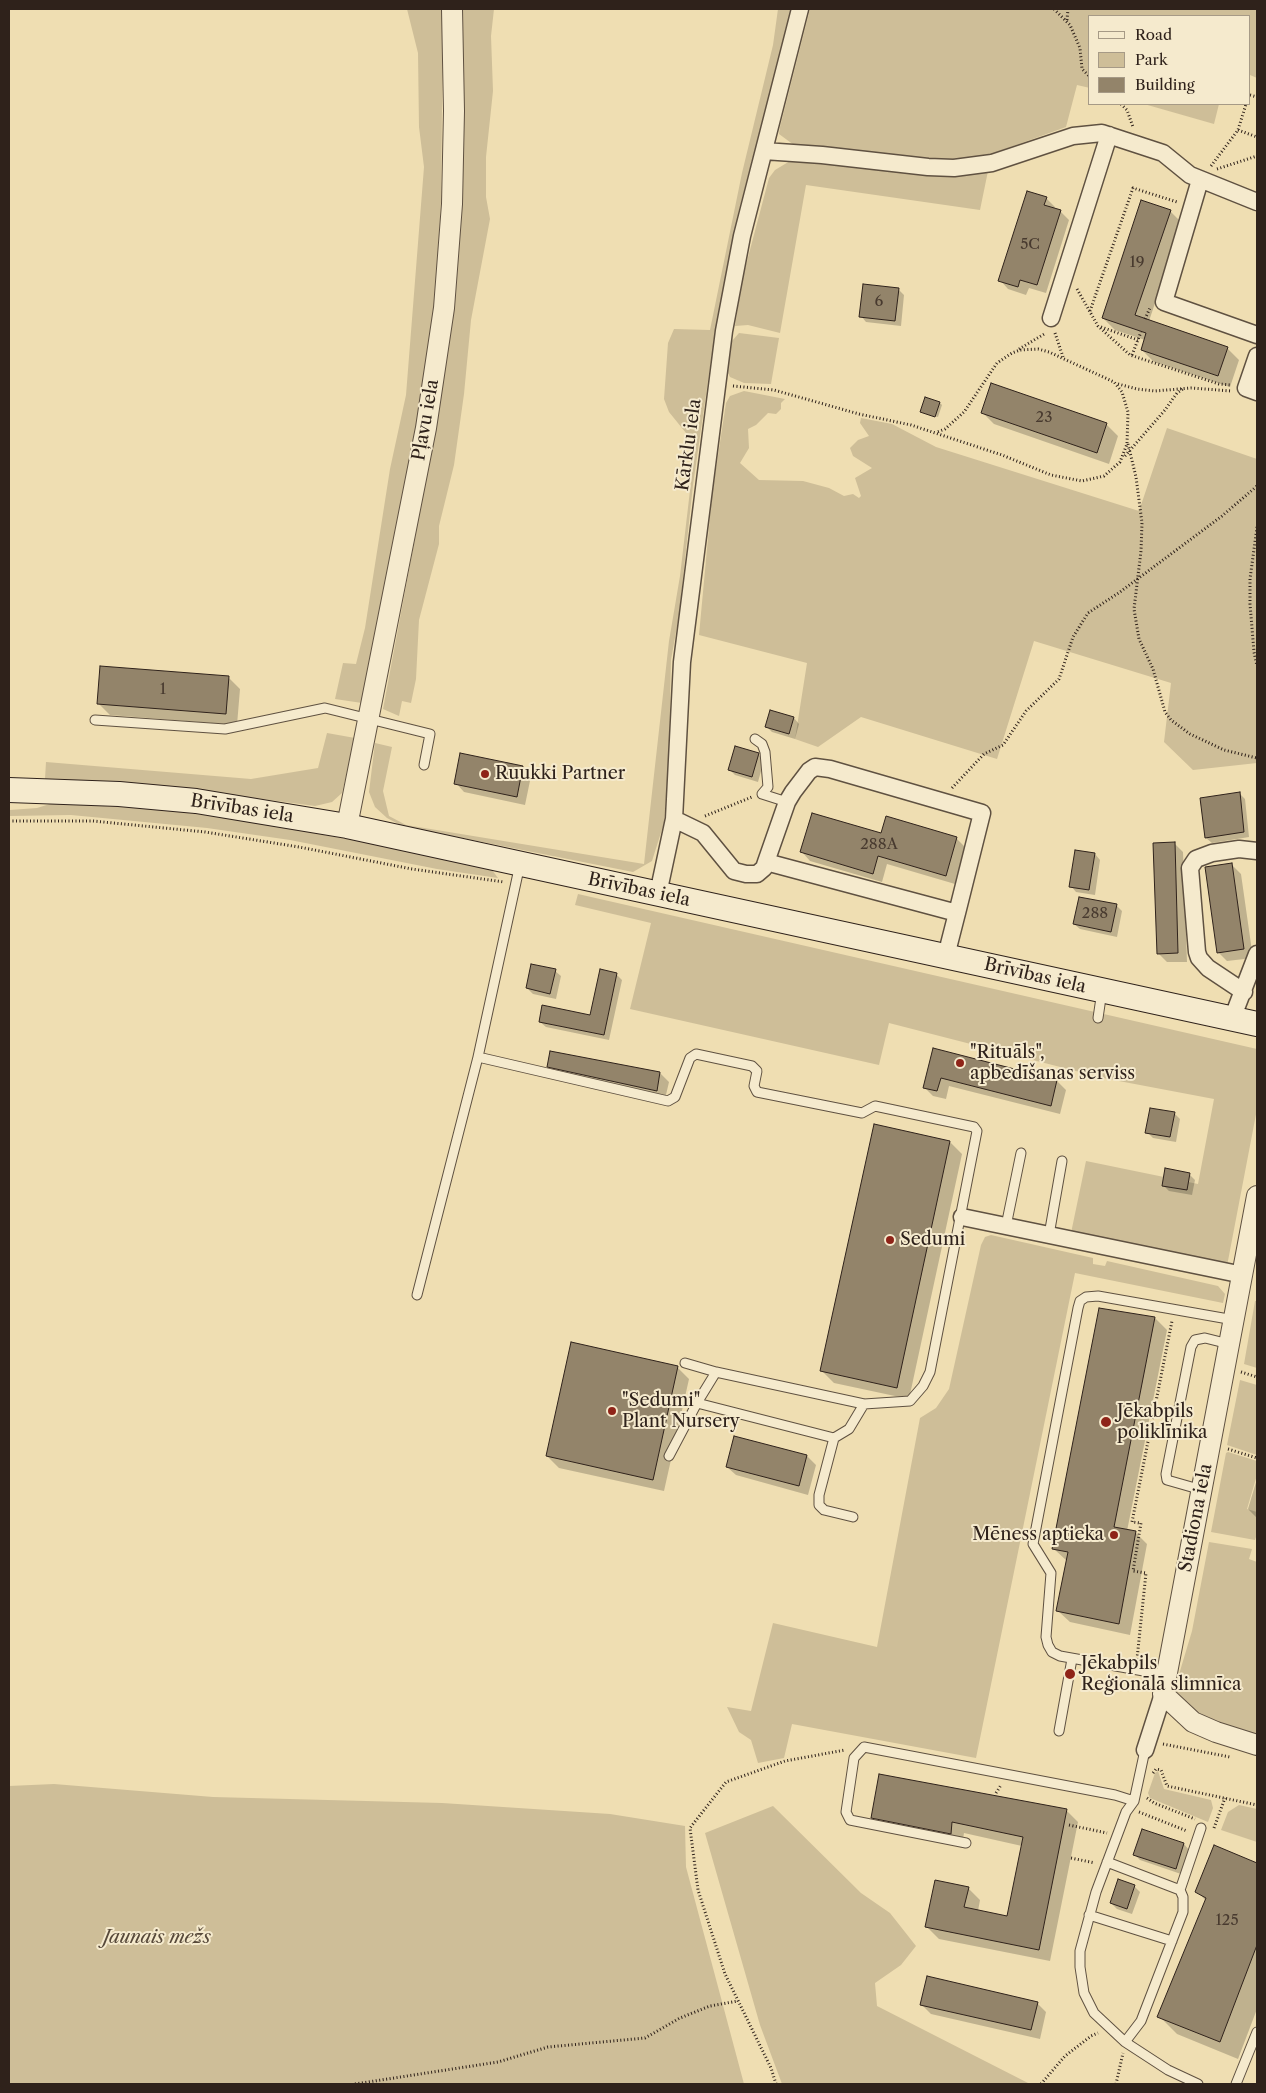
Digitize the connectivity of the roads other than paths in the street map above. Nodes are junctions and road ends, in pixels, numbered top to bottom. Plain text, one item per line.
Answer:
1 (452, 9) edge
2 (800, 9) edge
3 (1109, 135) junction
4 (764, 151) junction
5 (1202, 177) junction
6 (1257, 202) edge
7 (1051, 320) road end
8 (1257, 335) edge
9 (1257, 356) edge
10 (1252, 390) edge
11 (368, 718) junction
12 (95, 720) dead end
13 (755, 739) dead end
14 (424, 765) dead end
15 (11, 791) edge
16 (787, 802) junction
17 (681, 822) junction
18 (347, 826) junction
19 (1257, 851) edge
20 (766, 862) junction
21 (518, 874) junction
22 (658, 894) junction
23 (956, 913) junction
24 (1257, 954) edge
25 (946, 956) junction
26 (1102, 991) junction
27 (1244, 992) junction
28 (1098, 1018) dead end
29 (1232, 1019) junction
30 (1257, 1024) edge
31 (478, 1057) junction
32 (1021, 1153) dead end
33 (1062, 1161) dead end
34 (1257, 1196) edge
35 (962, 1217) junction
36 (1006, 1226) junction
37 (1049, 1235) junction
38 (1243, 1275) junction
39 (417, 1295) dead end
40 (1234, 1320) junction
41 (1230, 1344) junction
42 (685, 1363) dead end
43 (716, 1372) junction
44 (697, 1403) junction
45 (864, 1404) junction
46 (834, 1438) junction
47 (669, 1456) dead end
48 (1202, 1490) junction
49 (853, 1517) dead end
50 (1072, 1659) junction
51 (1164, 1684) junction
52 (1059, 1731) dead end
53 (1146, 1745) joint
54 (1257, 1745) edge
55 (1134, 1802) junction
56 (1202, 1824) road end
57 (966, 1843) dead end
58 (1106, 1864) junction
59 (1180, 1890) junction
60 (1090, 1916) junction
61 (1172, 1941) junction
62 (1257, 2032) edge
63 (1125, 2042) junction
64 (1198, 2084) edge
65 (1236, 2084) edge

1 - 11 street, Pļavu iela
2 - 4 street, Kārklu iela
3 - 4 street
3 - 5 street
3 - 7 street
4 - 17 street, Kārklu iela
5 - 6 street
5 - 8 street
9 - 10 street
11 - 12 lane
11 - 14 lane
11 - 18 street, Pļavu iela
13 - 16 lane
15 - 18 main road, Brīvības iela
16 - 20 street
16 - 23 street
17 - 20 street
17 - 22 street, Kārklu iela
18 - 21 main road, Brīvības iela
19 - 27 street
20 - 23 street
21 - 22 main road, Brīvības iela
21 - 31 lane
22 - 25 main road, Brīvības iela
23 - 25 street
24 - 27 street
25 - 26 main road, Brīvības iela
26 - 28 lane
26 - 29 main road, Brīvības iela
27 - 29 street
29 - 30 main road, Brīvības iela
31 - 35 lane
31 - 39 lane
32 - 36 lane
33 - 37 lane
34 - 38 street, Stadiona iela
35 - 36 street
35 - 45 lane
36 - 37 street
37 - 38 street
38 - 40 street, Stadiona iela
40 - 41 street, Stadiona iela
40 - 50 lane
41 - 48 street, Stadiona iela
41 - 48 lane
42 - 43 lane
43 - 44 lane
43 - 45 lane
44 - 46 lane
44 - 47 lane
45 - 46 lane
46 - 49 lane
48 - 51 street, Stadiona iela
50 - 51 lane
50 - 52 lane
51 - 53 street, Stadiona iela
51 - 54 street
53 - 55 lane
55 - 57 lane
55 - 58 lane
56 - 59 lane
58 - 59 lane
58 - 60 lane
59 - 61 lane
60 - 61 lane
60 - 63 lane
61 - 63 lane
62 - 65 lane
63 - 64 lane

